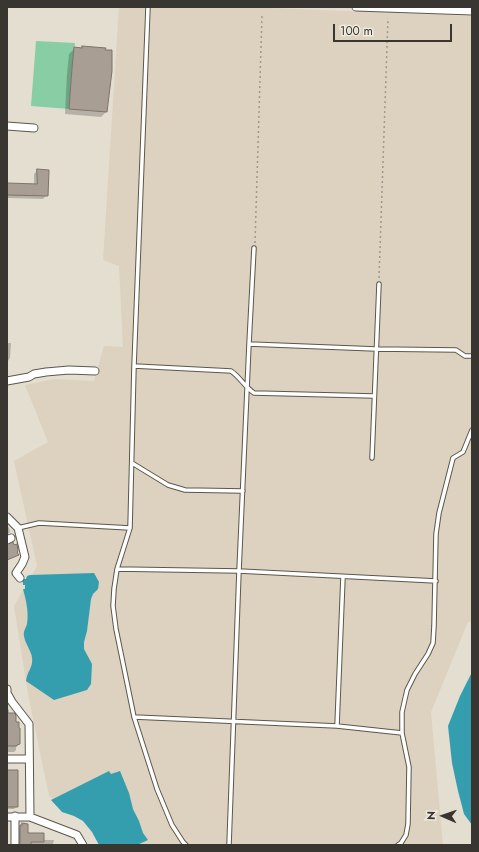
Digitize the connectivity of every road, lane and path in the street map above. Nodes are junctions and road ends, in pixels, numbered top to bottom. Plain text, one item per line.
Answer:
1 (148, 7) edge
2 (356, 7) edge
3 (379, 7) edge
4 (472, 11) edge
5 (262, 15) dead end
6 (388, 18) dead end
7 (7, 126) edge
8 (34, 128) dead end
9 (254, 248) joint
10 (379, 284) joint
11 (249, 344) junction
12 (376, 349) junction
13 (472, 356) edge
14 (134, 366) junction
15 (95, 371) dead end
16 (7, 381) edge
17 (247, 388) junction
18 (374, 396) junction
19 (472, 430) edge
20 (372, 458) dead end
21 (132, 463) junction
22 (243, 491) junction
23 (7, 517) edge
24 (18, 528) junction
25 (130, 528) junction
26 (117, 569) junction
27 (239, 571) junction
28 (343, 577) junction
29 (20, 578) dead end
30 (436, 581) junction
31 (7, 689) edge
32 (10, 702) edge
33 (134, 718) junction
34 (234, 722) junction
35 (337, 726) junction
36 (402, 733) junction
37 (7, 759) edge
38 (29, 759) junction
39 (7, 816) edge
40 (15, 816) junction
41 (30, 817) junction
42 (229, 844) edge
43 (15, 845) edge
44 (83, 845) edge
45 (186, 845) edge
46 (398, 845) edge

1 - 14 lane
2 - 3 street
3 - 4 street
5 - 9 path
6 - 10 path
7 - 8 street
9 - 11 lane
10 - 12 lane
11 - 12 lane
11 - 17 lane
12 - 13 lane
12 - 18 lane
14 - 17 lane
14 - 21 lane
15 - 16 street
17 - 18 lane
17 - 22 lane
18 - 20 lane
19 - 30 lane
21 - 22 lane
21 - 25 lane
22 - 27 lane
23 - 24 street
24 - 25 lane
24 - 29 street
25 - 26 lane
26 - 27 lane
26 - 33 lane
27 - 28 lane
27 - 34 lane
28 - 30 lane
28 - 35 lane
30 - 36 lane
31 - 32 street
32 - 38 street
33 - 34 lane
33 - 45 lane
34 - 35 lane
34 - 42 lane
35 - 36 lane
36 - 46 lane
37 - 38 street
38 - 41 street
39 - 40 street
40 - 41 street
40 - 43 street
41 - 44 street

